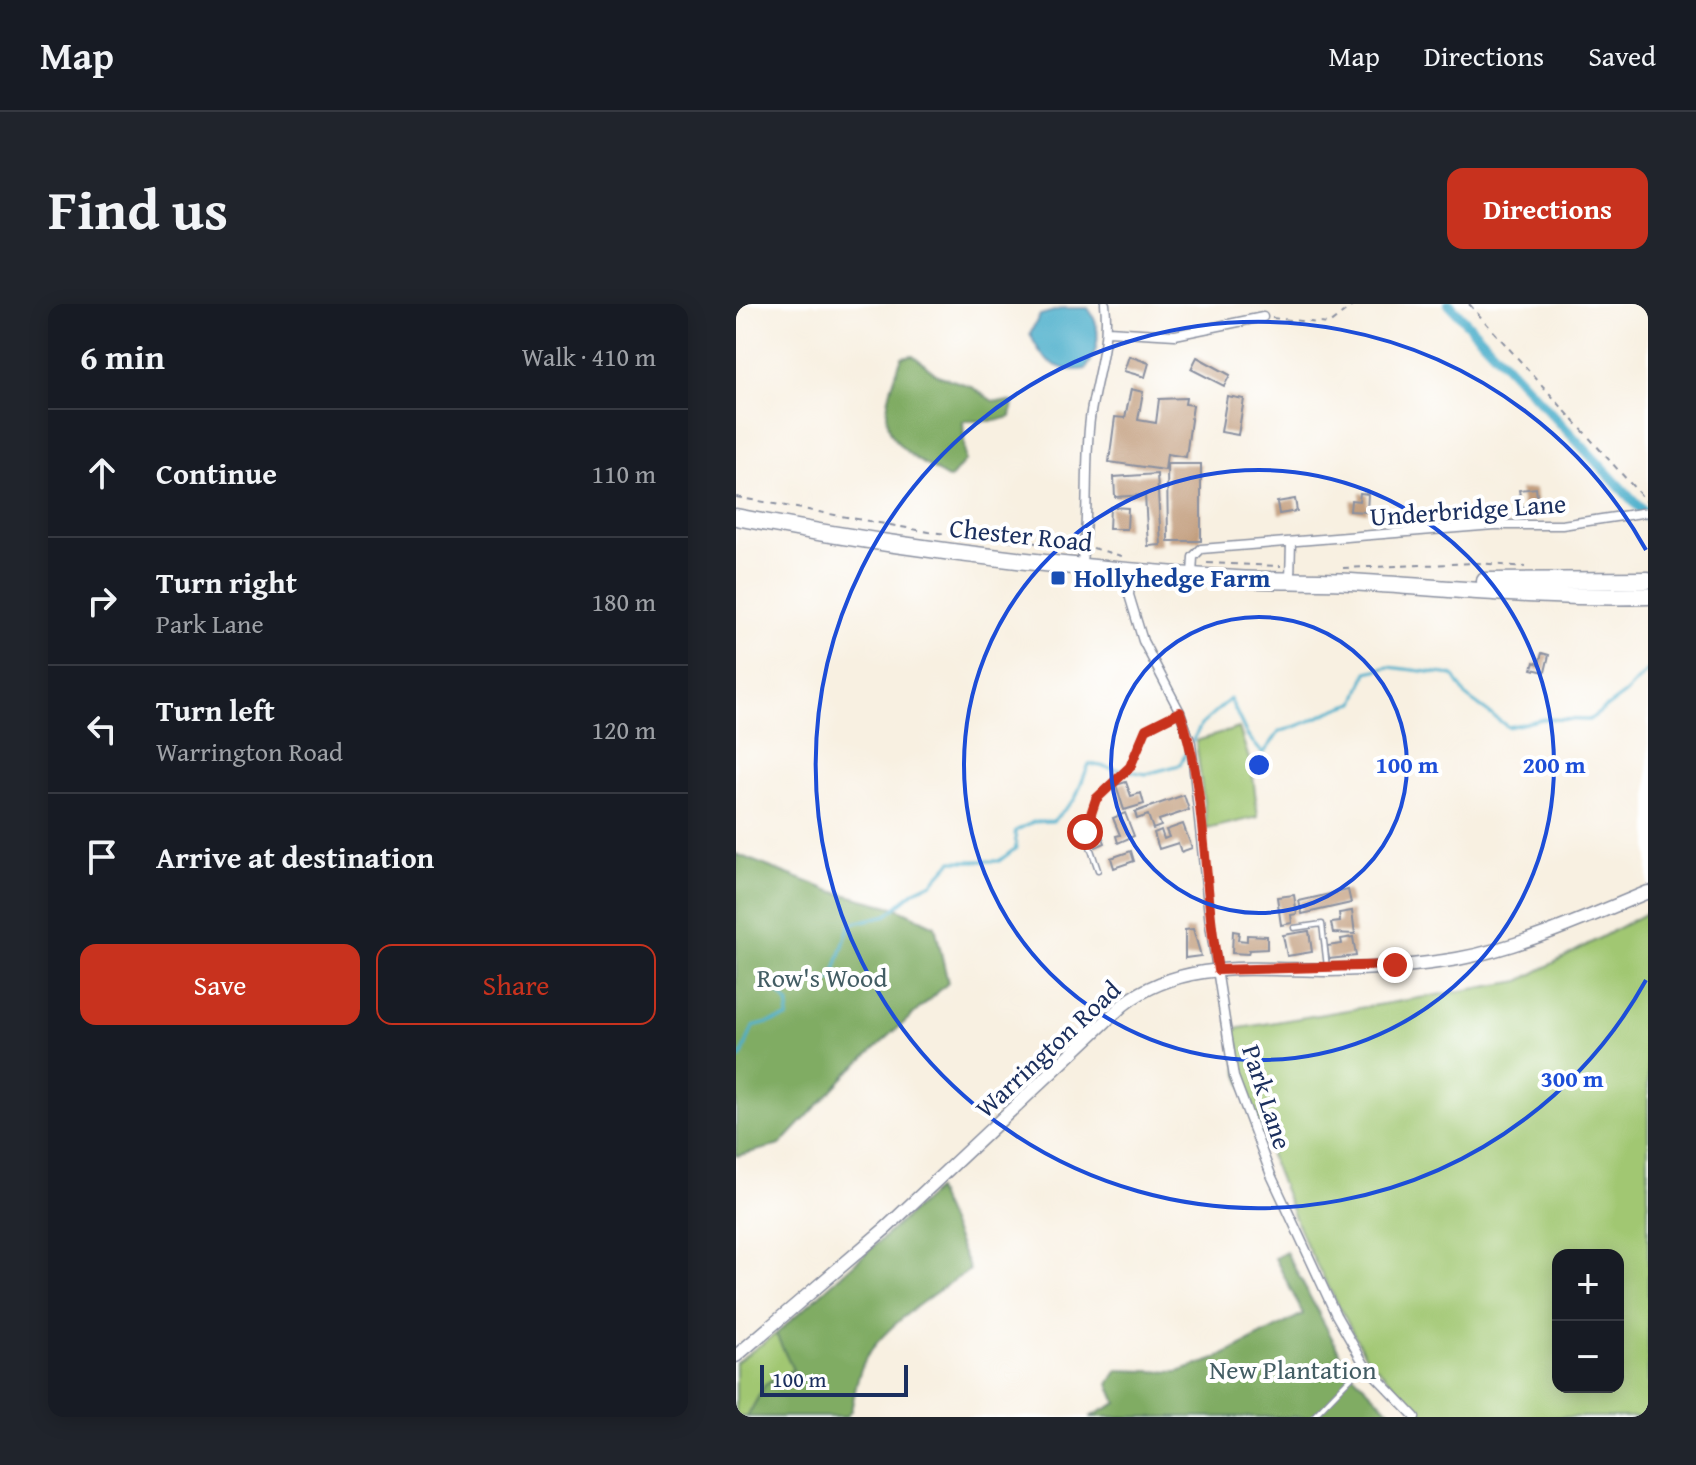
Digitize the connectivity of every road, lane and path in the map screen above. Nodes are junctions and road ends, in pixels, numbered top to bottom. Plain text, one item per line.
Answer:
1 (1105, 304) edge
2 (1355, 304) edge
3 (1469, 304) edge
4 (1263, 317) joint
5 (1108, 331) junction
6 (1648, 494) edge
7 (1641, 496) junction
8 (736, 497) edge
9 (1648, 503) edge
10 (1648, 512) edge
11 (736, 517) edge
12 (1291, 542) junction
13 (1077, 547) dead end
14 (1092, 548) dead end
15 (1131, 565) junction
16 (1278, 566) dead end
17 (1081, 567) junction
18 (1337, 568) dead end
19 (1533, 568) dead end
20 (1197, 569) junction
21 (1290, 580) junction
22 (1648, 580) edge
23 (1351, 582) junction
24 (1648, 596) edge
25 (1180, 712) junction
26 (1098, 870) dead end
27 (1648, 892) edge
28 (1294, 928) dead end
29 (1218, 970) junction
30 (1327, 970) junction
31 (736, 1356) edge
32 (1364, 1364) junction
33 (1313, 1417) edge
34 (1415, 1417) edge

1 - 5 street
2 - 4 path
3 - 7 path
4 - 5 street
5 - 17 street
6 - 7 path
7 - 9 path
8 - 13 path
10 - 12 street, Underbridge Lane
11 - 17 highway, Chester Road
12 - 20 street, Underbridge Lane
12 - 21 street
14 - 15 path
15 - 17 highway, Chester Road
15 - 20 highway, Chester Road
15 - 25 street, Park Lane
16 - 20 path
18 - 19 path
20 - 21 highway, Chester Road
21 - 23 highway, Chester Road
22 - 23 highway, Chester Road
23 - 24 highway, Chester Road
25 - 26 lane
25 - 29 street, Park Lane
27 - 30 street, Warrington Road
28 - 30 lane
29 - 30 street, Warrington Road
29 - 31 street, Warrington Road
29 - 32 street, Park Lane
32 - 33 lane
32 - 34 street, Park Lane

